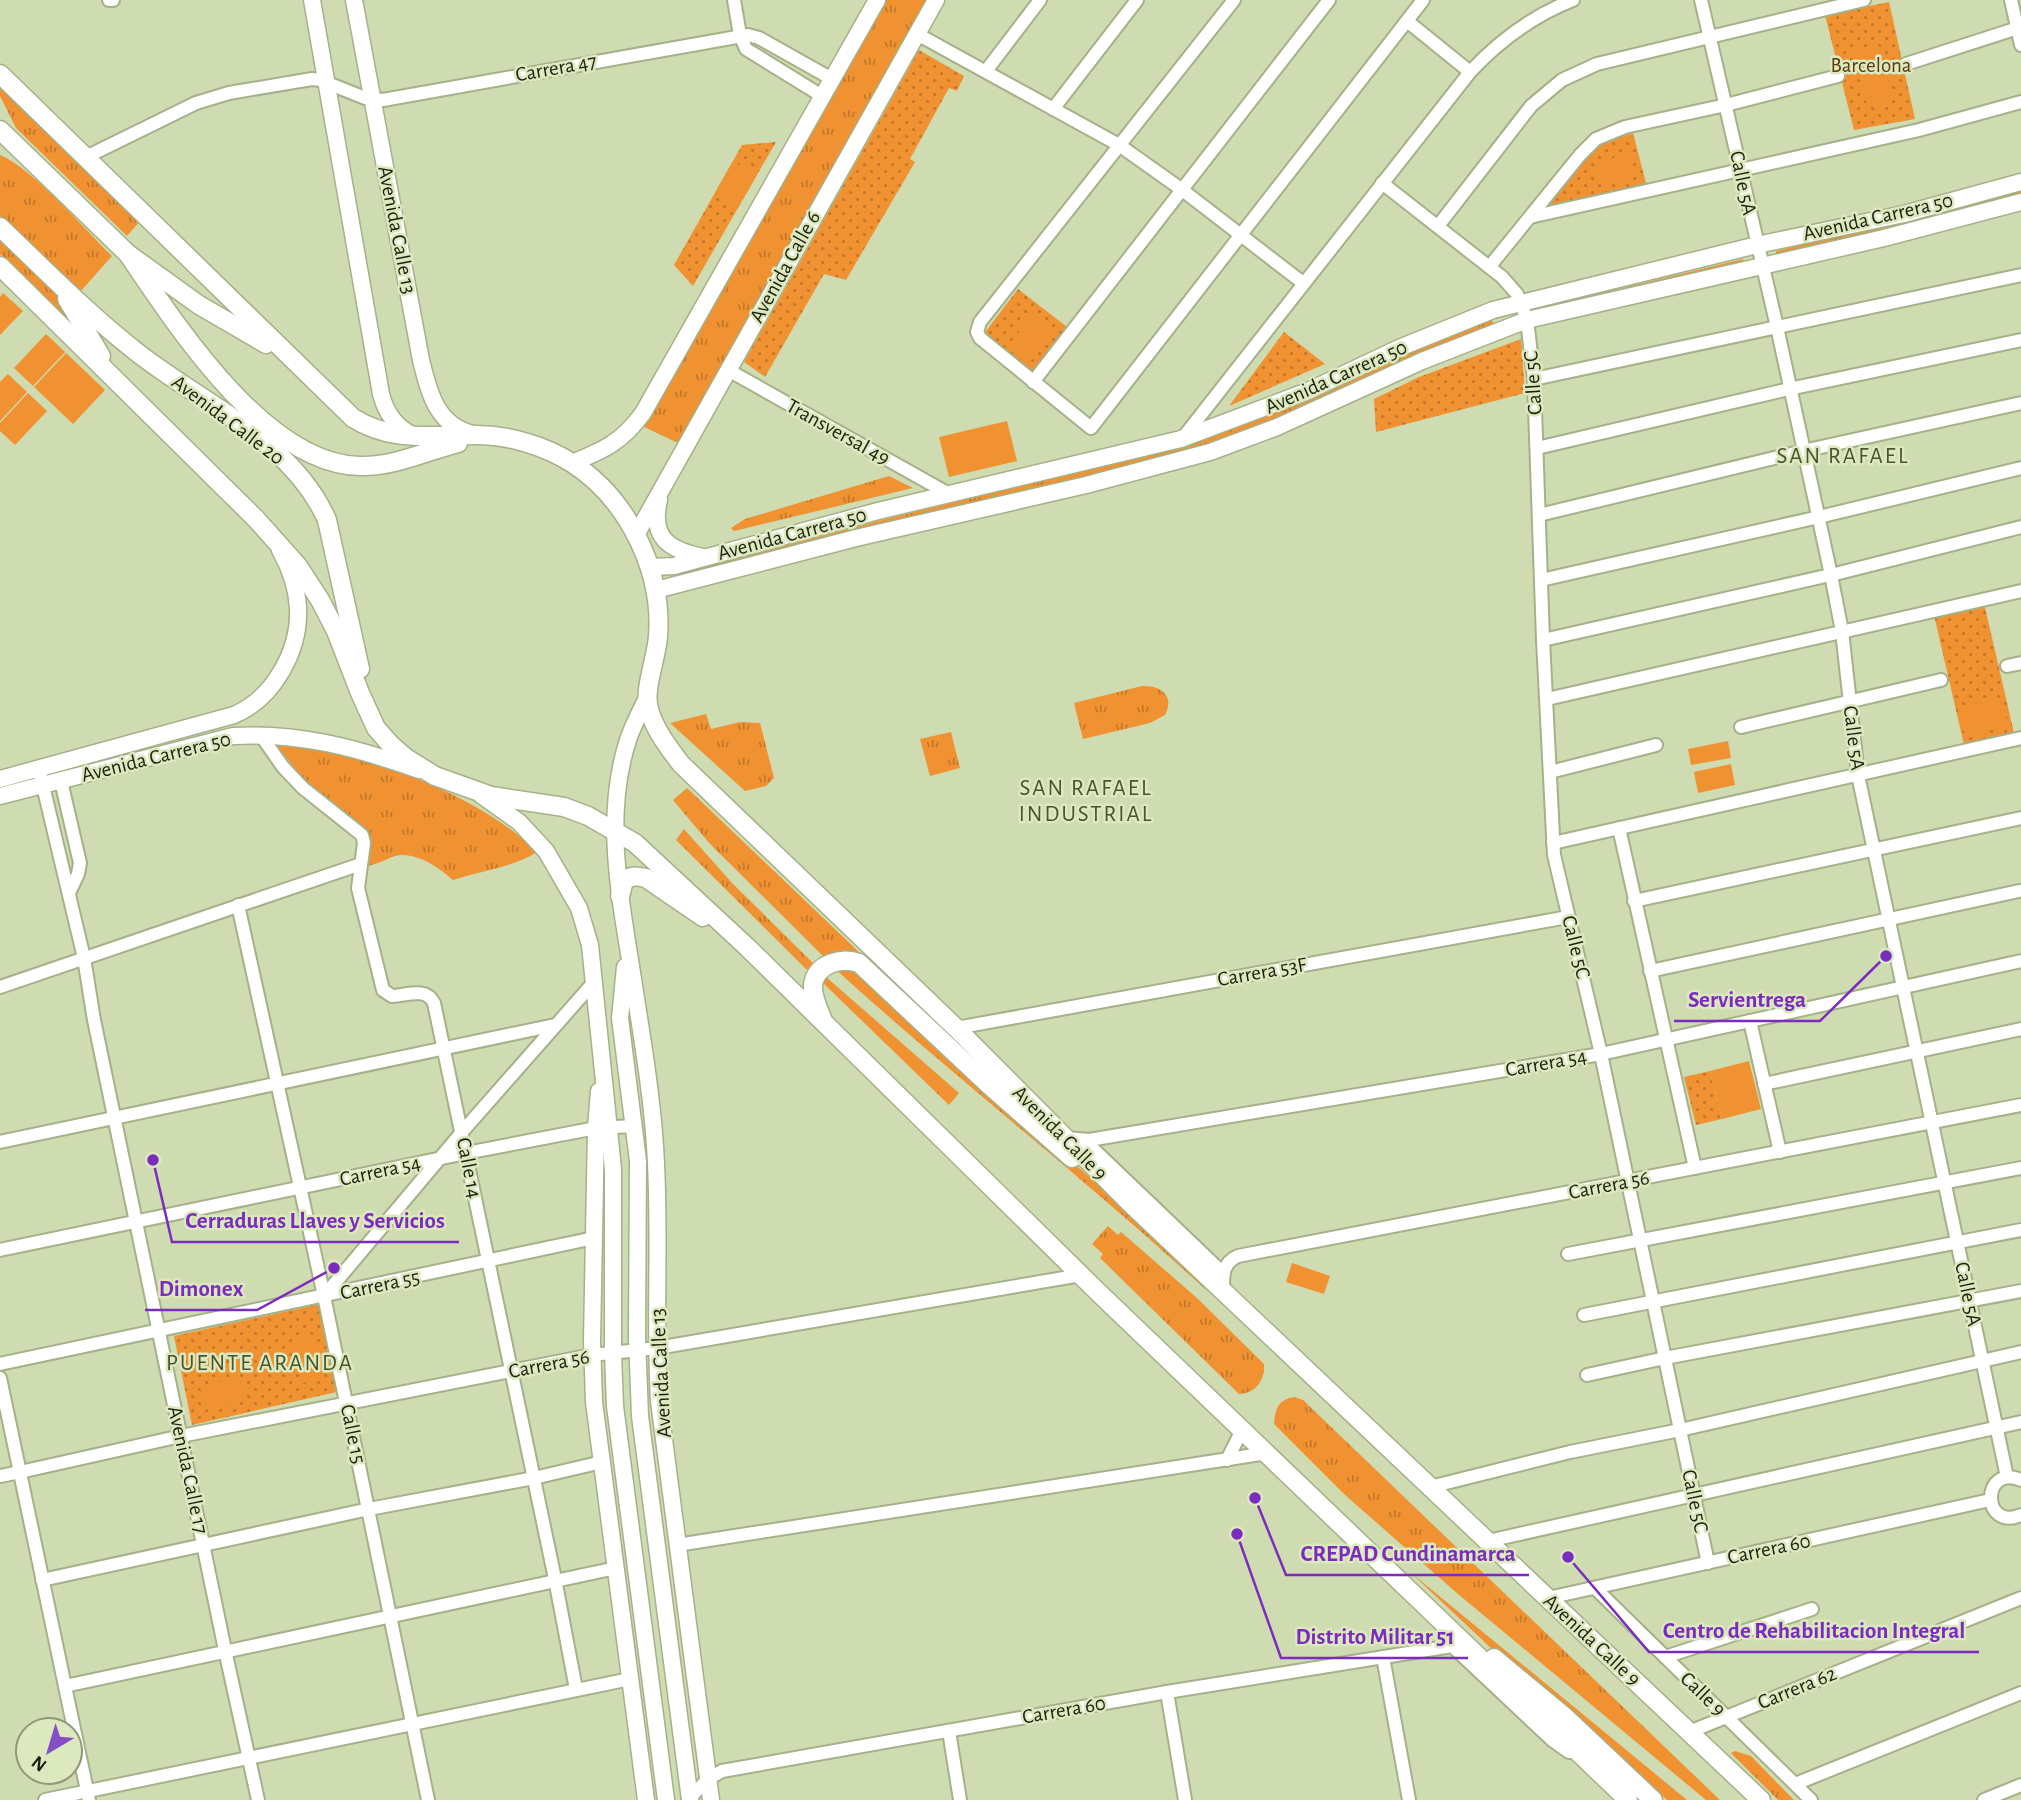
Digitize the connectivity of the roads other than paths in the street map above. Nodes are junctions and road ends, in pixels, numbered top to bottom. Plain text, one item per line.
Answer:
1 (312, 0) edge
2 (354, 0) edge
3 (734, 0) edge
4 (877, 0) edge
5 (936, 0) edge
6 (1040, 0) edge
7 (1137, 0) edge
8 (1234, 0) edge
9 (1329, 0) edge
10 (1423, 0) edge
11 (1573, 0) edge
12 (1701, 0) edge
13 (1864, 0) edge
14 (2011, 0) edge
15 (1407, 21) junction
16 (2019, 28) edge
17 (917, 34) junction
18 (740, 35) junction
19 (1710, 36) junction
20 (2021, 45) edge
21 (1906, 64) dead end
22 (986, 71) junction
23 (1470, 72) junction
24 (0, 74) edge
25 (1838, 76) dead end
26 (832, 79) junction
27 (327, 82) junction
28 (822, 96) junction
29 (372, 100) junction
30 (2021, 102) edge
31 (1726, 105) junction
32 (1054, 109) junction
33 (0, 120) edge
34 (3, 139) edge
35 (1119, 145) junction
36 (86, 157) junction
37 (1741, 169) junction
38 (2021, 182) edge
39 (1382, 183) junction
40 (1181, 189) junction
41 (2021, 202) edge
42 (1530, 217) junction
43 (1438, 226) junction
44 (0, 227) edge
45 (1242, 235) junction
46 (1757, 245) junction
47 (128, 254) junction
48 (1761, 264) junction
49 (0, 266) edge
50 (1490, 266) junction
51 (2021, 275) edge
52 (56, 281) junction
53 (1303, 284) junction
54 (1521, 302) junction
55 (1527, 320) junction
56 (1777, 327) junction
57 (2021, 340) edge
58 (728, 370) junction
59 (114, 378) junction
60 (1534, 379) junction
61 (1033, 382) junction
62 (317, 384) junction
63 (1789, 389) junction
64 (2021, 403) edge
65 (483, 436) junction
66 (416, 438) junction
67 (1181, 439) junction
68 (1537, 448) junction
69 (1803, 451) junction
70 (572, 463) junction
71 (2021, 468) edge
72 (662, 488) junction
73 (949, 495) junction
74 (1539, 515) junction
75 (1819, 517) junction
76 (2021, 527) edge
77 (268, 532) junction
78 (636, 535) junction
79 (705, 558) junction
80 (649, 567) junction
81 (1831, 575) junction
82 (1541, 580) junction
83 (656, 590) junction
84 (2021, 591) edge
85 (1842, 631) junction
86 (295, 635) joint
87 (1543, 640) junction
88 (2021, 663) edge
89 (2007, 666) dead end
90 (1941, 680) dead end
91 (648, 696) junction
92 (1546, 699) junction
93 (1849, 702) junction
94 (1741, 727) dead end
95 (260, 734) junction
96 (2021, 738) edge
97 (1656, 745) dead end
98 (39, 769) junction
99 (1550, 772) junction
100 (1858, 775) junction
101 (435, 776) junction
102 (0, 779) edge
103 (61, 781) junction
104 (43, 786) junction
105 (473, 790) junction
106 (0, 796) edge
107 (2021, 818) edge
108 (1619, 828) junction
109 (616, 831) junction
110 (1553, 843) junction
111 (1873, 851) junction
112 (361, 864) junction
113 (2020, 891) edge
114 (69, 893) junction
115 (620, 896) junction
116 (1634, 901) junction
117 (239, 905) junction
118 (1568, 917) junction
119 (1888, 919) junction
120 (627, 946) junction
121 (747, 947) junction
122 (84, 958) junction
123 (2021, 961) edge
124 (1650, 971) junction
125 (594, 982) junction
126 (0, 986) edge
127 (1903, 987) junction
128 (823, 1021) junction
129 (1750, 1021) junction
130 (555, 1025) junction
131 (956, 1028) junction
132 (2021, 1029) edge
133 (1665, 1040) junction
134 (444, 1048) junction
135 (1917, 1051) junction
136 (1601, 1054) junction
137 (278, 1083) junction
138 (1764, 1084) junction
139 (2021, 1105) edge
140 (115, 1118) junction
141 (1932, 1122) junction
142 (634, 1126) junction
143 (603, 1128) junction
144 (462, 1132) junction
145 (1066, 1138) junction
146 (1085, 1141) junction
147 (0, 1142) edge
148 (1780, 1152) junction
149 (466, 1153) junction
150 (441, 1158) junction
151 (1695, 1168) junction
152 (2021, 1168) edge
153 (1628, 1181) junction
154 (1945, 1183) junction
155 (301, 1188) junction
156 (1130, 1203) junction
157 (137, 1222) junction
158 (2021, 1230) edge
159 (657, 1233) junction
160 (594, 1238) junction
161 (1641, 1240) junction
162 (1957, 1241) junction
163 (0, 1251) edge
164 (1568, 1254) dead end
165 (487, 1262) junction
166 (637, 1264) junction
167 (1081, 1275) junction
168 (1223, 1282) junction
169 (2021, 1291) edge
170 (324, 1296) junction
171 (1653, 1300) junction
172 (1970, 1302) junction
173 (1584, 1315) dead end
174 (159, 1329) junction
175 (657, 1348) junction
176 (637, 1350) junction
177 (2021, 1352) edge
178 (613, 1353) junction
179 (592, 1355) junction
180 (1665, 1358) junction
181 (1982, 1361) junction
182 (0, 1364) edge
183 (511, 1371) junction
184 (1587, 1375) dead end
185 (0, 1378) edge
186 (347, 1404) junction
187 (2021, 1422) edge
188 (1996, 1427) junction
189 (1242, 1430) junction
190 (1680, 1430) junction
191 (181, 1436) junction
192 (1267, 1453) junction
193 (1227, 1460) junction
194 (602, 1462) junction
195 (20, 1472) junction
196 (0, 1476) edge
197 (534, 1478) junction
198 (2007, 1478) junction
199 (2021, 1480) edge
200 (1430, 1487) junction
201 (1694, 1495) junction
202 (1990, 1500) junction
203 (369, 1509) junction
204 (2020, 1518) edge
205 (1488, 1541) junction
206 (204, 1544) junction
207 (677, 1545) junction
208 (615, 1560) junction
209 (1708, 1563) junction
210 (636, 1568) junction
211 (661, 1574) junction
212 (555, 1579) junction
213 (42, 1580) junction
214 (1595, 1588) junction
215 (1416, 1597) junction
216 (1548, 1598) junction
217 (2021, 1598) edge
218 (1812, 1609) dead end
219 (390, 1615) junction
220 (1452, 1646) junction
221 (225, 1650) junction
222 (1383, 1657) junction
223 (1665, 1657) junction
224 (630, 1679) junction
225 (65, 1686) junction
226 (576, 1689) junction
227 (1167, 1692) junction
228 (2021, 1693) edge
229 (1726, 1717) junction
230 (412, 1725) junction
231 (949, 1731) junction
232 (1689, 1732) junction
233 (249, 1759) junction
234 (1602, 1775) junction
235 (708, 1779) junction
236 (1796, 1784) junction
237 (2021, 1785) edge
238 (88, 1795) edge
239 (45, 1800) edge
240 (258, 1800) edge
241 (428, 1800) edge
242 (646, 1800) edge
243 (666, 1800) edge
244 (689, 1800) edge
245 (711, 1800) edge
246 (960, 1800) edge
247 (1185, 1800) edge
248 (1409, 1800) edge
249 (1629, 1800) edge
250 (1653, 1800) edge
251 (1761, 1800) edge
252 (1811, 1800) edge
253 (1984, 1800) edge

1 - 27 main road, Avenida Calle 13
2 - 29 main road, Avenida Calle 13
3 - 18 street
4 - 26 main road
5 - 17 main road, Avenida Calle 6
6 - 22 street
7 - 32 street
8 - 35 street
9 - 40 street
10 - 15 street
11 - 23 street
12 - 19 street, Calle 5A
13 - 19 street
14 - 16 street
15 - 23 street
15 - 45 street
16 - 20 street
16 - 21 street
17 - 22 street
17 - 58 main road, Avenida Calle 6
18 - 26 street, Carrera 47
18 - 28 street
18 - 29 street, Carrera 47
19 - 31 street, Calle 5A
19 - 43 street
22 - 32 street
23 - 39 street
24 - 36 highway
25 - 31 street
26 - 28 main road
27 - 29 street
27 - 36 street
27 - 66 main road, Avenida Calle 13
28 - 70 main road
29 - 65 main road, Avenida Calle 13
30 - 37 street
31 - 37 street, Calle 5A
31 - 42 street
32 - 35 street
33 - 34 highway
34 - 47 highway
35 - 40 street
35 - 61 street
36 - 62 highway
37 - 42 street
37 - 46 street, Calle 5A
38 - 46 main road, Avenida Carrera 50
39 - 43 street
39 - 53 street
40 - 45 street
40 - 61 street
41 - 48 main road, Avenida Carrera 50
42 - 50 street
43 - 50 street
44 - 52 highway, Avenida Calle 20
45 - 53 street
45 - 61 street
46 - 48 street, Calle 5A
46 - 54 main road, Avenida Carrera 50
47 - 62 highway
47 - 65 highway
48 - 55 main road, Avenida Carrera 50
48 - 56 street, Calle 5A
49 - 59 highway, Avenida Calle 20
50 - 54 street
51 - 56 street
52 - 59 highway
52 - 105 highway, Avenida Calle 20
53 - 67 street
54 - 55 street, Calle 5C
54 - 67 main road, Avenida Carrera 50
55 - 60 street, Calle 5C
55 - 83 main road, Avenida Carrera 50
56 - 60 street
56 - 63 street, Calle 5A
57 - 63 street
58 - 72 main road, Avenida Calle 6
58 - 73 street, Transversal 49
59 - 77 highway, Avenida Calle 20
60 - 68 street, Calle 5C
62 - 66 highway
63 - 68 street
63 - 69 street, Calle 5A
64 - 69 street
65 - 66 highway
65 - 70 highway, Avenida Calle 9
67 - 73 main road, Avenida Carrera 50
68 - 74 street, Calle 5C
69 - 74 street
69 - 75 street, Calle 5A
70 - 78 highway, Avenida Calle 9
71 - 75 street
72 - 78 main road, Avenida Calle 6
72 - 79 main road
73 - 79 main road, Avenida Carrera 50
74 - 82 street, Calle 5C
75 - 81 street, Calle 5A
75 - 82 street
76 - 81 street
77 - 86 main road, Avenida Calle 20
77 - 101 highway, Avenida Calle 20
78 - 80 highway, Avenida Calle 9
79 - 80 main road, Avenida Carrera 50
80 - 83 highway, Avenida Calle 9
81 - 85 street, Calle 5A
81 - 87 street
82 - 87 street, Calle 5C
83 - 91 highway, Avenida Calle 9
84 - 85 street
85 - 92 street
85 - 93 street, Calle 5A
86 - 98 main road, Avenida Carrera 50
87 - 92 street, Calle 5C
88 - 89 street
90 - 93 street
91 - 109 main road, Avenida Calle 13
91 - 131 highway, Avenida Calle 9
92 - 99 street, Calle 5C
93 - 94 street
93 - 100 street, Calle 5A
95 - 101 main road, Avenida Carrera 50
95 - 103 main road, Avenida Carrera 50
95 - 112 street, Calle 14
96 - 100 street
97 - 99 street
98 - 102 main road, Avenida Carrera 50
98 - 104 street, Avenida Calle 17
99 - 110 street, Calle 5C
100 - 108 street
100 - 111 street, Calle 5A
101 - 105 highway, Avenida Calle 20
103 - 104 main road, Avenida Carrera 50
103 - 114 street
104 - 106 main road, Avenida Carrera 50
104 - 114 street, Avenida Calle 17
105 - 109 highway, Avenida Calle 20
105 - 125 main road
107 - 111 street
108 - 110 street
108 - 116 street
109 - 115 main road, Avenida Calle 13
109 - 121 highway, Avenida Calle 20
110 - 118 street, Calle 5C
111 - 116 street
111 - 119 street, Calle 5A
112 - 117 street
112 - 134 street, Calle 14
113 - 119 street
114 - 122 street, Avenida Calle 17
115 - 120 main road, Avenida Calle 13
115 - 121 highway
116 - 124 street
117 - 122 street
117 - 137 street, Calle 15
118 - 131 street, Carrera 53F
118 - 136 street, Calle 5C
119 - 124 street
119 - 127 street, Calle 5A
120 - 142 main road, Avenida Calle 13
120 - 159 main road, Avenida Calle 13
121 - 128 highway
122 - 126 street
122 - 140 street, Avenida Calle 17
123 - 127 street, Carrera 54
124 - 133 street
125 - 130 street
125 - 143 main road
127 - 129 street, Carrera 54
127 - 135 street, Calle 5A
128 - 156 highway
128 - 167 highway
129 - 133 street, Carrera 54
129 - 138 street
130 - 134 street
130 - 144 street
131 - 145 highway, Avenida Calle 9
132 - 135 street
133 - 136 street, Carrera 54
133 - 151 street
134 - 137 street
134 - 144 street, Calle 14
135 - 138 street
135 - 141 street, Calle 5A
136 - 146 street, Carrera 54
136 - 153 street, Calle 5C
137 - 140 street
137 - 155 street, Calle 15
138 - 148 street
139 - 141 street, Carrera 56
140 - 147 street
140 - 157 street, Avenida Calle 17
141 - 148 street, Carrera 56
141 - 154 street, Calle 5A
142 - 143 street, Carrera 54
142 - 166 main road, Avenida Calle 13
143 - 149 street, Carrera 54
143 - 160 main road
143 - 178 main road
144 - 149 street, Calle 14
144 - 150 street
145 - 146 street, Carrera 54
145 - 156 highway, Avenida Calle 9
146 - 168 street
148 - 151 street, Carrera 56
149 - 150 street, Carrera 54
149 - 165 street, Calle 14
150 - 155 street, Carrera 54
150 - 170 street
151 - 153 street, Carrera 56
152 - 154 street
153 - 161 street, Calle 5C
153 - 168 street, Carrera 56
154 - 161 street
154 - 162 street, Calle 5A
155 - 157 street, Carrera 54
155 - 170 street, Calle 15
156 - 168 highway, Avenida Calle 9
157 - 163 street, Carrera 54
157 - 174 street, Avenida Calle 17
158 - 162 street
159 - 166 main road
159 - 175 main road, Avenida Calle 13
160 - 165 street, Carrera 55
160 - 179 main road
161 - 164 street
161 - 171 street, Calle 5C
162 - 171 street
162 - 172 street, Calle 5A
165 - 170 street, Carrera 55
165 - 183 street, Calle 14
166 - 176 main road, Avenida Calle 13
167 - 175 street, Carrera 56
167 - 189 highway
168 - 200 highway, Avenida Calle 9
169 - 172 street
170 - 174 street, Carrera 55
170 - 186 street, Calle 15
171 - 173 street
171 - 180 street, Calle 5C
172 - 180 street
172 - 181 street, Calle 5A
174 - 182 street, Carrera 55
174 - 191 street, Avenida Calle 17
175 - 176 street, Carrera 56
175 - 207 main road, Avenida Calle 13
176 - 178 street, Carrera 56
176 - 211 main road, Avenida Calle 13
177 - 181 street
178 - 179 street, Carrera 56
178 - 210 main road
179 - 183 street, Carrera 56
179 - 194 main road
180 - 184 street
180 - 190 street, Calle 5C
181 - 188 street, Calle 5A
181 - 190 street
183 - 186 street, Carrera 56
183 - 197 street, Calle 14
185 - 195 street
186 - 191 street, Carrera 56
186 - 203 street, Calle 15
187 - 188 street
188 - 198 street, Calle 5A
188 - 201 street
189 - 192 highway
189 - 193 street
190 - 200 street
190 - 201 street, Calle 5C
191 - 195 street, Carrera 56
191 - 206 street, Avenida Calle 17
192 - 193 street
192 - 215 highway
193 - 207 street
194 - 197 street
194 - 208 main road
195 - 196 street, Carrera 56
195 - 213 street
197 - 203 street
197 - 212 street, Calle 14
198 - 199 street
198 - 202 street
200 - 205 highway, Avenida Calle 9
201 - 205 street
201 - 209 street, Calle 5C
202 - 204 street
202 - 209 street, Carrera 60
203 - 206 street
203 - 219 street, Calle 15
205 - 216 highway, Avenida Calle 9
206 - 213 street
206 - 221 street, Avenida Calle 17
207 - 211 main road
207 - 235 main road, Avenida Calle 13
208 - 210 main road
208 - 212 street
208 - 224 main road
209 - 214 street, Carrera 60
210 - 243 main road
211 - 244 main road, Avenida Calle 13
212 - 219 street
212 - 226 street, Calle 14
213 - 225 street
214 - 216 street, Carrera 60
214 - 223 street, Calle 9
215 - 220 highway
215 - 234 highway
215 - 250 highway
216 - 232 highway, Avenida Calle 9
217 - 229 street, Carrera 62
218 - 223 street
219 - 221 street
219 - 230 street, Calle 15
220 - 222 street, Carrera 60
220 - 234 street
221 - 225 street
221 - 233 street, Avenida Calle 17
222 - 227 street, Carrera 60
222 - 248 street
223 - 229 street, Calle 9
224 - 226 street
224 - 242 main road
225 - 238 street
226 - 230 street
227 - 231 street, Carrera 60
227 - 247 street
228 - 236 street
229 - 232 street, Carrera 62
229 - 236 street, Calle 9
230 - 233 street
230 - 241 street, Calle 15
231 - 235 street, Carrera 60
231 - 246 street
232 - 251 highway, Avenida Calle 9
233 - 238 street
233 - 240 street, Avenida Calle 17
234 - 249 highway
235 - 244 street, Carrera 60
235 - 245 main road, Avenida Calle 13
236 - 252 street, Calle 9
237 - 253 street
238 - 239 street

